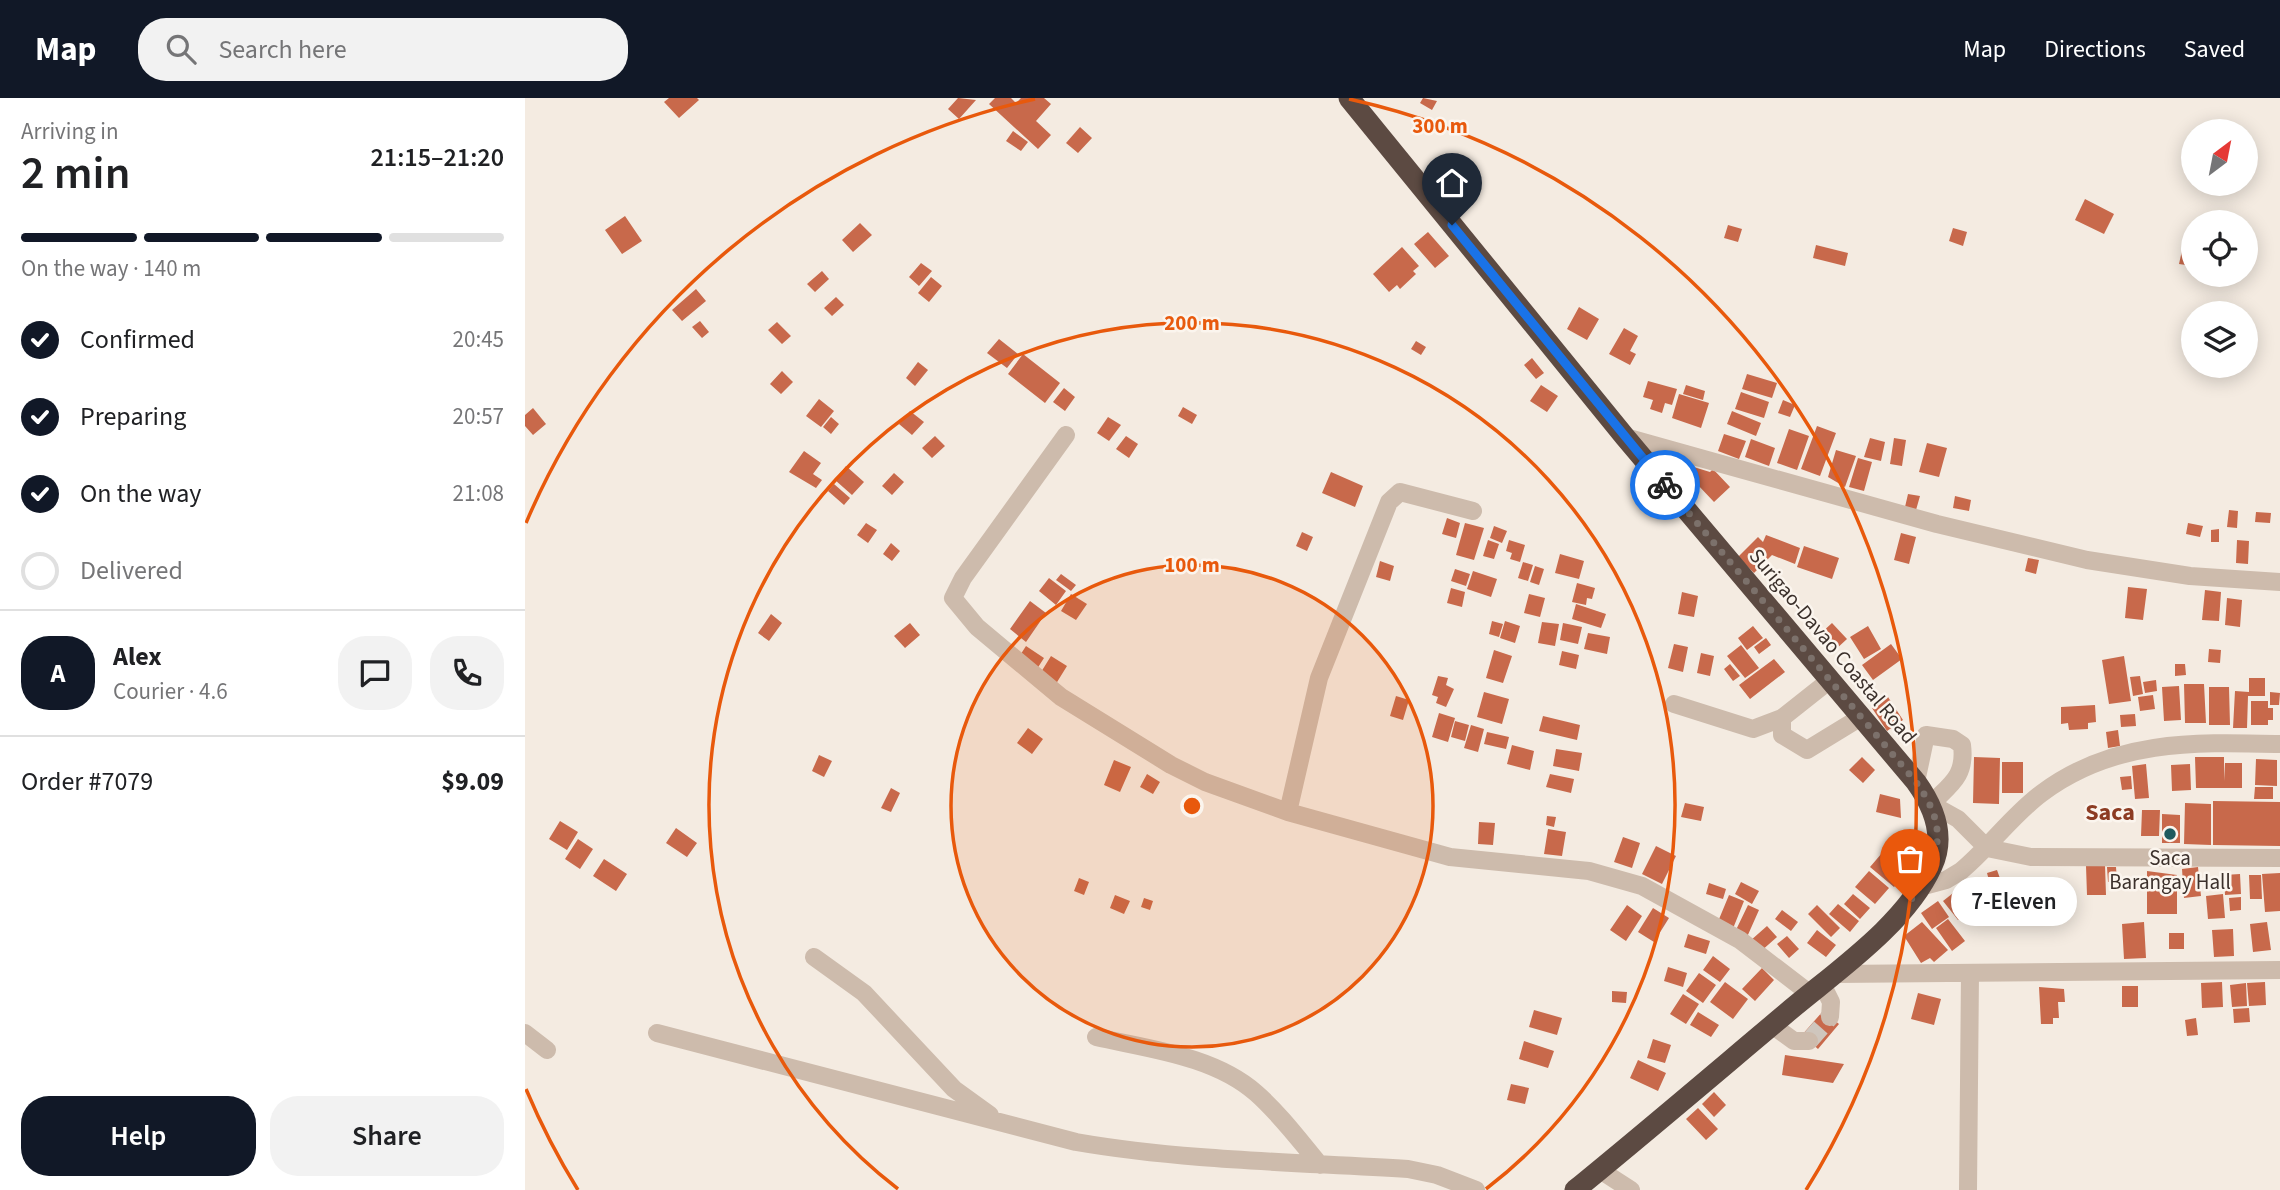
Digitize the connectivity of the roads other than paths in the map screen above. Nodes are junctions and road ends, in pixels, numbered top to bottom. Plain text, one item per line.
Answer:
1 (1349, 98) edge
2 (1066, 435) dead end
3 (1625, 437) junction
4 (1473, 511) dead end
5 (2280, 582) edge
6 (1830, 680) junction
7 (1674, 704) dead end
8 (1861, 717) junction
9 (1781, 718) junction
10 (2280, 744) edge
11 (1916, 782) junction
12 (1931, 804) junction
13 (1288, 812) junction
14 (1987, 848) junction
15 (2280, 858) edge
16 (1920, 887) junction
17 (814, 957) dead end
18 (2280, 970) edge
19 (1970, 974) junction
20 (1822, 984) junction
21 (1830, 1017) dead end
22 (1772, 1025) junction
23 (525, 1032) edge
24 (657, 1033) dead end
25 (1096, 1037) dead end
26 (1809, 1041) dead end
27 (547, 1050) dead end
28 (997, 1119) junction
29 (1320, 1165) junction
30 (1600, 1170) junction
31 (1476, 1190) edge
32 (1575, 1190) edge
33 (1631, 1190) edge
34 (1968, 1190) edge

1 - 3 highway, Surigao-Davao Coastal Road
2 - 13 street
3 - 5 street
3 - 6 highway, Surigao-Davao Coastal Road
4 - 13 street
6 - 8 highway, Surigao-Davao Coastal Road
6 - 9 street
7 - 9 street
8 - 9 street
8 - 11 highway, Surigao-Davao Coastal Road
10 - 14 street
11 - 12 highway, Surigao-Davao Coastal Road
11 - 12 street
12 - 14 street
12 - 16 highway, Surigao-Davao Coastal Road
13 - 20 street
14 - 15 street
14 - 16 street
16 - 20 highway, Surigao-Davao Coastal Road
17 - 28 street
18 - 19 street
19 - 20 street
19 - 34 street
20 - 21 street
20 - 22 highway, Surigao-Davao Coastal Road
22 - 26 street
22 - 30 highway, Surigao-Davao Coastal Road
23 - 27 street
24 - 28 street
25 - 29 street
28 - 29 street
29 - 31 street
30 - 32 highway, Surigao-Davao Coastal Road
30 - 33 street

